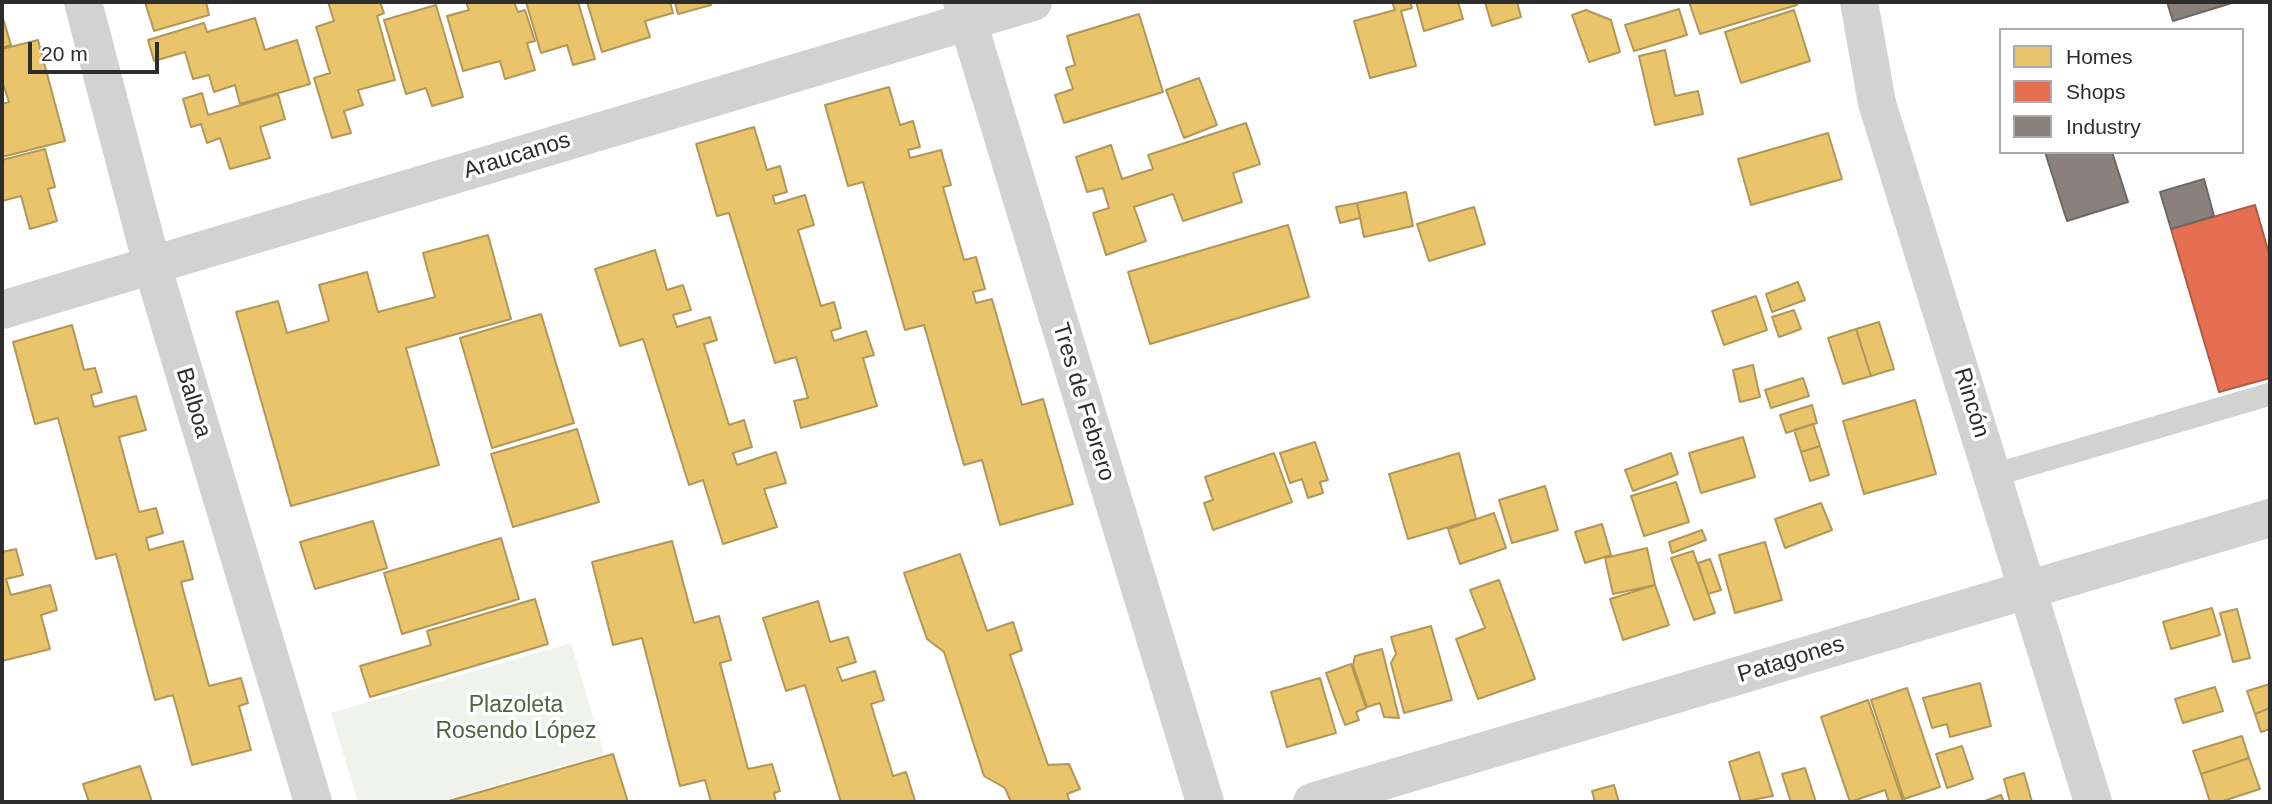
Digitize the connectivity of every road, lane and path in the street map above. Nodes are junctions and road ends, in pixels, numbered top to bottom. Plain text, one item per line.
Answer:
1 (83, 2) edge
2 (1032, 2) edge
3 (1859, 2) edge
4 (965, 12) edge
5 (152, 265) junction
6 (2, 310) edge
7 (2270, 394) edge
8 (1994, 475) junction
9 (2270, 518) edge
10 (2029, 589) junction
11 (313, 802) edge
12 (1205, 802) edge
13 (1312, 802) edge
14 (2093, 802) edge

1 - 5 street, Balboa
2 - 4 street, Araucanos
3 - 8 street, Rincón
4 - 5 street, Araucanos
4 - 12 street, Tres de Febrero
5 - 6 street, Araucanos
5 - 11 street, Balboa
7 - 8 lane
8 - 10 street, Rincón
9 - 10 street, Patagones
10 - 13 street, Patagones
10 - 14 street, Rincón

